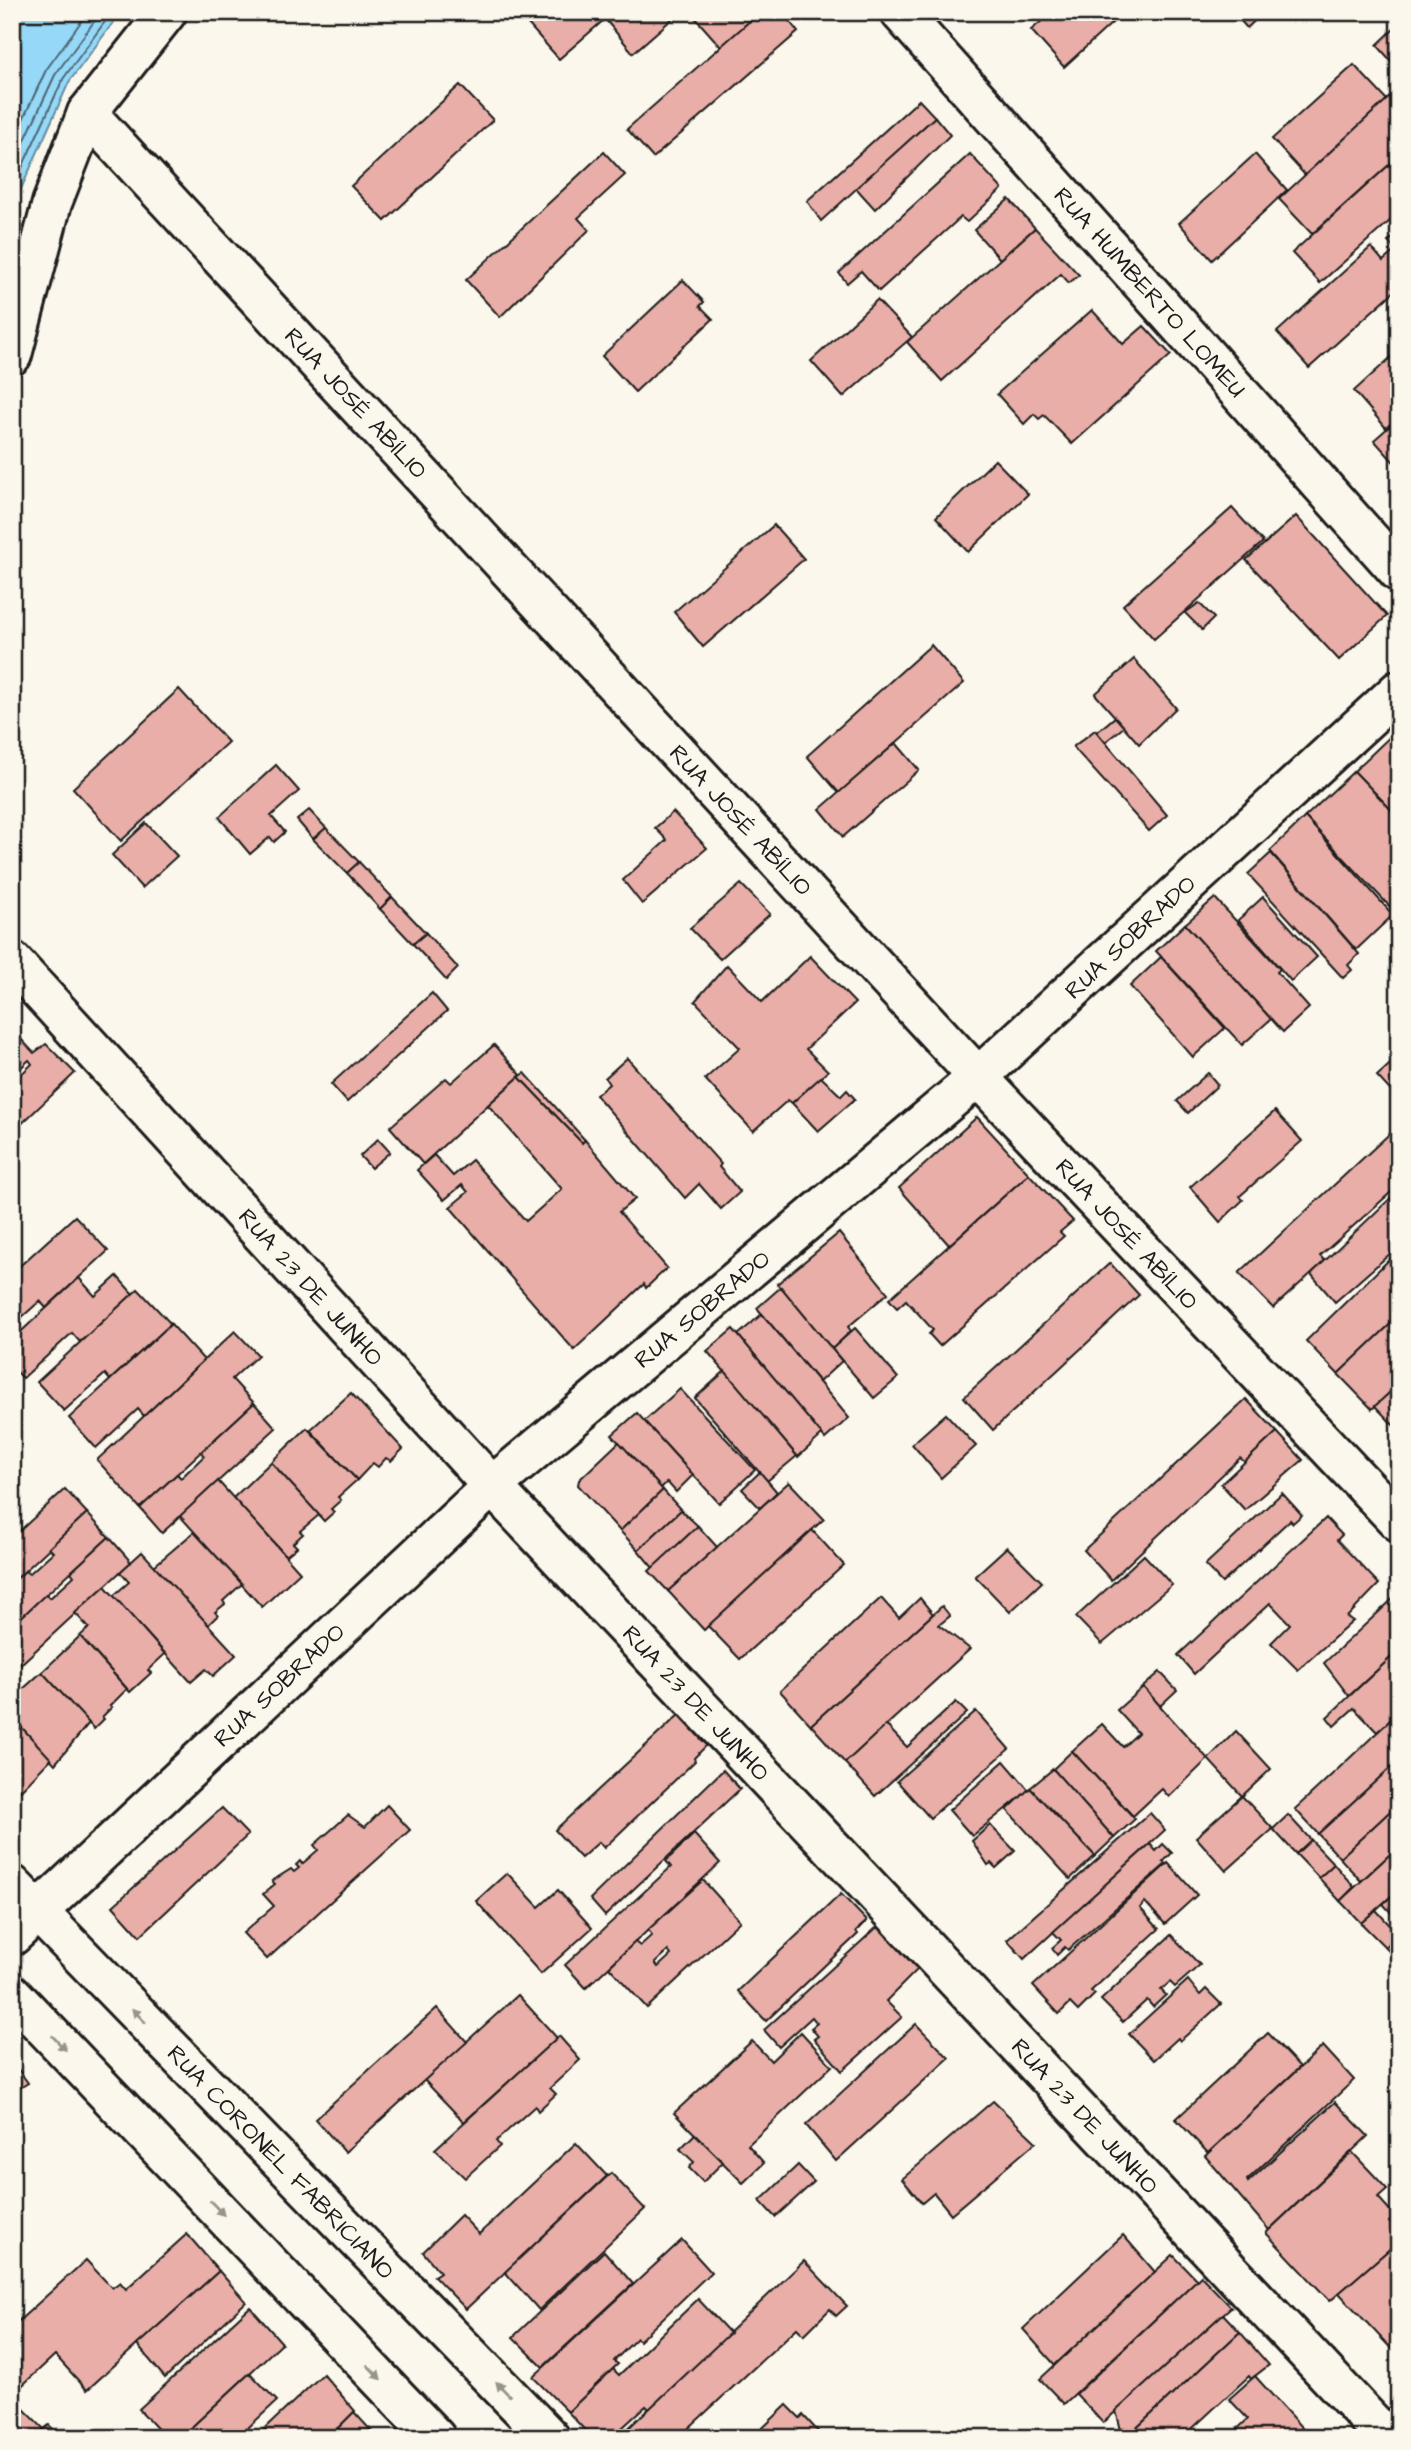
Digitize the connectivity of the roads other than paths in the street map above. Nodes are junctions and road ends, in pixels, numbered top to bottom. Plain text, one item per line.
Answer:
1 (167, 12) edge
2 (900, 12) edge
3 (87, 113) junction
4 (12, 355) edge
5 (1399, 572) edge
6 (1399, 690) edge
7 (12, 961) edge
8 (978, 1077) junction
9 (492, 1486) junction
10 (1399, 1522) edge
11 (21, 1911) edge
12 (12, 1994) edge
13 (436, 2438) edge
14 (550, 2438) edge
15 (1387, 2438) edge

1 - 3 street
2 - 5 street, RUA HUMBERTO LOMEU
3 - 4 street
3 - 8 street, RUA JOSÉ ABÍLIO
6 - 8 street, RUA SOBRADO
7 - 9 street, RUA 23 DE JUNHO
8 - 9 street, RUA SOBRADO
8 - 10 street, RUA JOSÉ ABÍLIO
9 - 11 street, RUA SOBRADO
9 - 15 street, RUA 23 DE JUNHO
14 -> 11 street, RUA CORONEL FABRICIANO
12 -> 13 street

